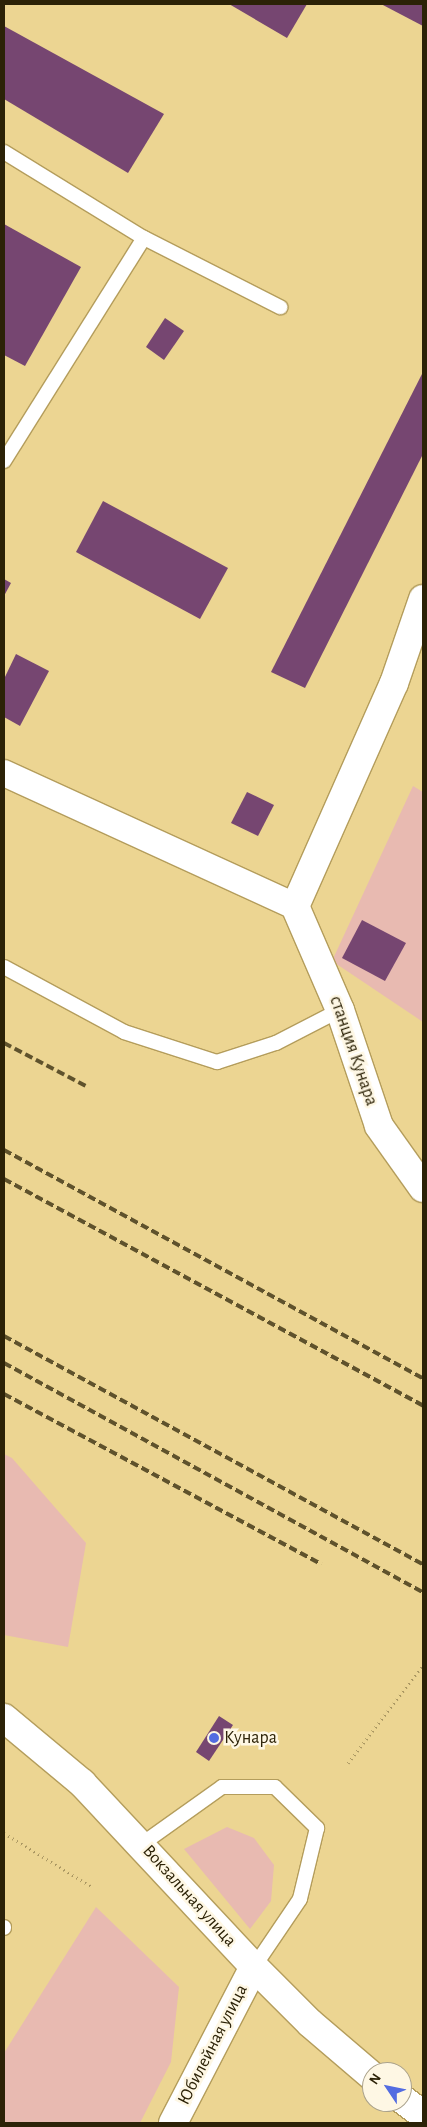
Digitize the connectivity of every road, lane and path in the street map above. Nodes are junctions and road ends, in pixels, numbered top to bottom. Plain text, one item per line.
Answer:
1 (4, 152) edge
2 (144, 238) junction
3 (280, 307) dead end
4 (4, 461) edge
5 (423, 599) edge
6 (4, 773) edge
7 (295, 906) junction
8 (4, 967) edge
9 (340, 1010) junction
10 (423, 1188) edge
11 (423, 1665) edge
12 (4, 1718) edge
13 (348, 1763) dead end
14 (4, 1833) edge
15 (142, 1844) junction
16 (92, 1887) dead end
17 (254, 1967) junction
18 (362, 2067) edge
19 (412, 2107) edge
20 (423, 2115) edge
21 (173, 2123) edge

1 - 2 lane
2 - 3 lane
2 - 4 lane
5 - 7 street
6 - 7 street
7 - 9 street, станция Кунара
8 - 9 lane
9 - 10 street, станция Кунара
11 - 13 path
12 - 15 street, Вокзальная улица
14 - 16 path
15 - 17 street, Вокзальная улица
15 - 17 lane
17 - 18 street, Вокзальная улица
17 - 21 street, Юбилейная улица
19 - 20 street

